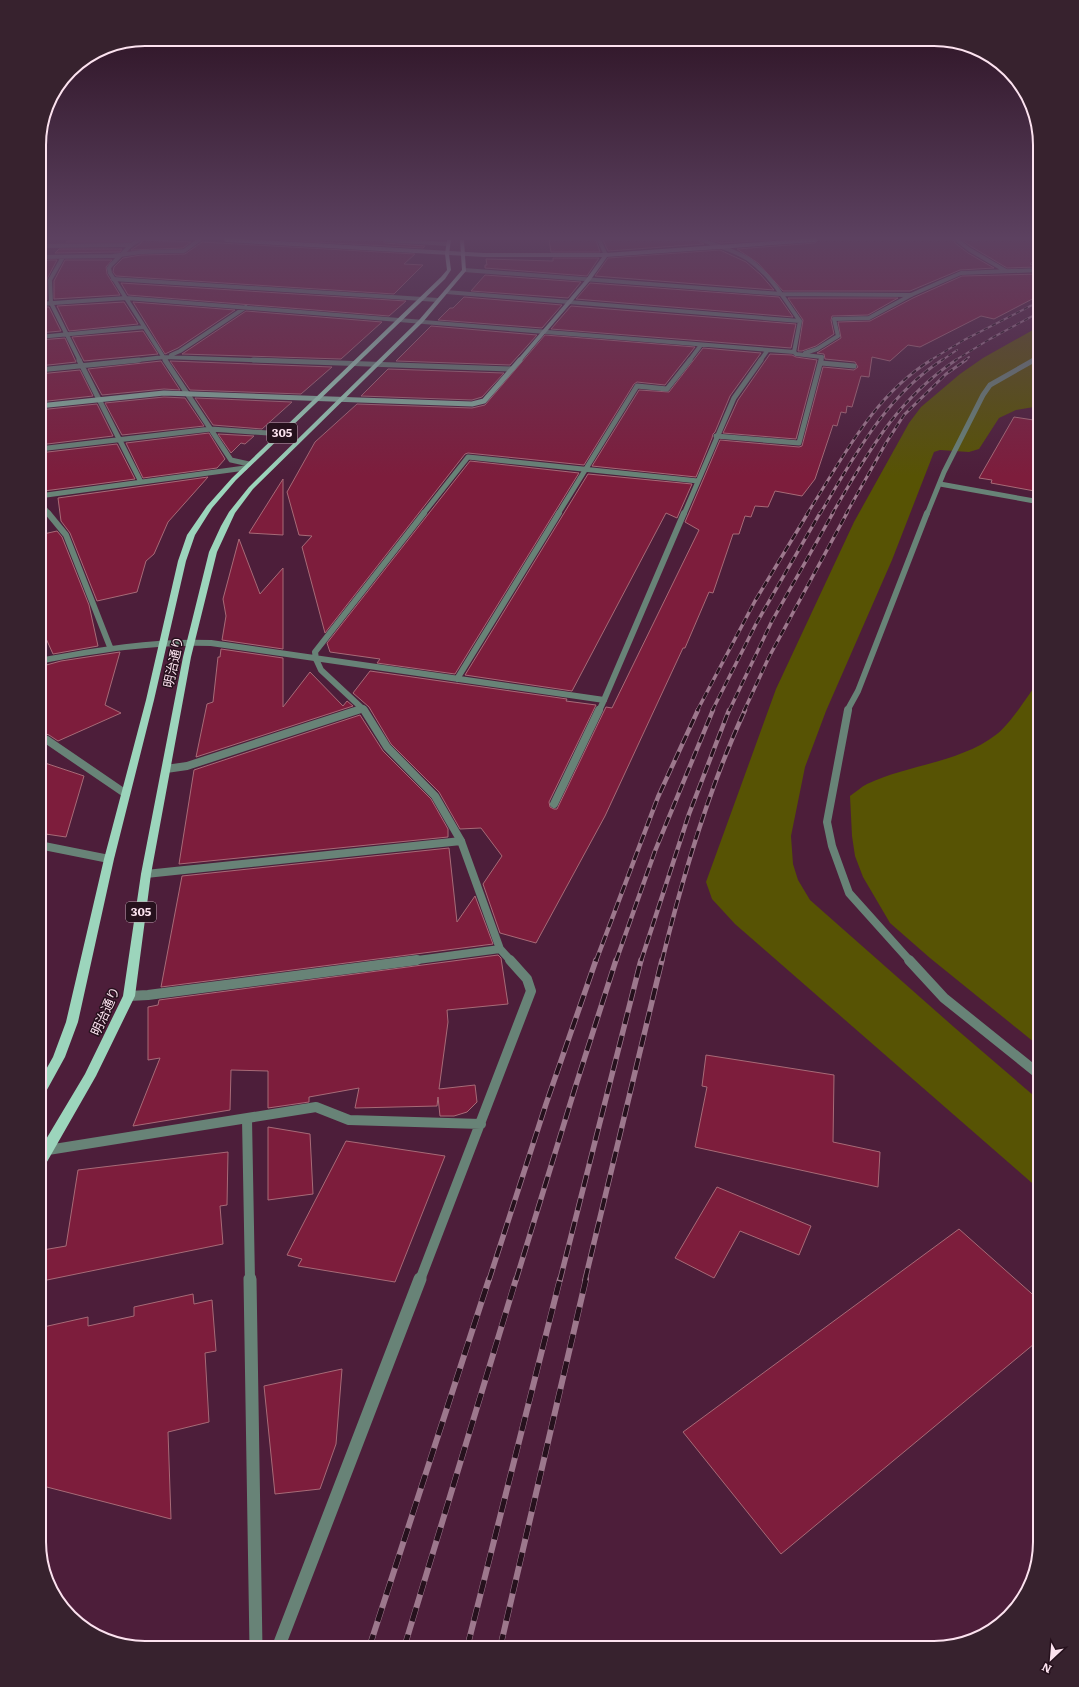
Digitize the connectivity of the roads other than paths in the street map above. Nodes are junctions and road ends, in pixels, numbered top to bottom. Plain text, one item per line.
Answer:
1 (59, 319) edge
2 (138, 319) edge
3 (228, 319) edge
4 (397, 319) edge
5 (401, 319) junction
6 (555, 319) edge
7 (771, 319) edge
8 (834, 319) edge
9 (421, 321) junction
10 (800, 321) joint
11 (144, 327) junction
12 (545, 331) junction
13 (66, 334) junction
14 (46, 335) edge
15 (701, 345) junction
16 (767, 351) junction
17 (794, 352) junction
18 (164, 357) junction
19 (1033, 360) edge
20 (355, 363) junction
21 (821, 363) junction
22 (376, 364) junction
23 (83, 366) junction
24 (854, 366) dead end
25 (46, 369) edge
26 (512, 369) junction
27 (186, 393) junction
28 (320, 397) junction
29 (342, 398) junction
30 (100, 400) junction
31 (46, 405) edge
32 (211, 429) junction
33 (282, 434) junction
34 (716, 436) junction
35 (121, 440) junction
36 (46, 448) edge
37 (247, 466) junction
38 (586, 470) junction
39 (698, 481) junction
40 (141, 482) junction
41 (940, 484) junction
42 (46, 495) edge
43 (1033, 501) edge
44 (46, 511) edge
45 (191, 642) junction
46 (163, 643) junction
47 (110, 647) junction
48 (316, 659) junction
49 (46, 660) edge
50 (457, 679) junction
51 (604, 700) junction
52 (363, 708) junction
53 (46, 740) edge
54 (166, 769) junction
55 (126, 794) junction
56 (554, 804) dead end
57 (461, 841) junction
58 (46, 846) edge
59 (109, 859) junction
60 (146, 874) junction
61 (500, 949) junction
62 (129, 996) junction
63 (1033, 1069) edge
64 (46, 1081) edge
65 (247, 1119) junction
66 (481, 1124) junction
67 (48, 1150) junction
68 (46, 1153) edge
69 (256, 1641) edge
70 (281, 1641) edge

1 - 13 street
2 - 11 street
3 - 18 street
4 - 5 street
5 - 9 street
5 - 20 main road, 明治通り / 305
6 - 12 street
7 - 10 street
8 - 17 street
9 - 12 street
9 - 22 main road, 明治通り / 305
10 - 17 street
11 - 13 street
11 - 18 street
12 - 15 street
12 - 26 street
13 - 14 street
13 - 23 street
15 - 16 street
15 - 38 street
16 - 17 street
16 - 34 street
17 - 21 street
18 - 20 street
18 - 23 street
18 - 27 street
19 - 41 street
20 - 22 street
20 - 28 main road, 明治通り / 305
21 - 24 street
21 - 34 street
22 - 26 street
22 - 29 main road, 明治通り / 305
23 - 25 street
23 - 30 street
26 - 29 street
27 - 28 street
27 - 30 street
27 - 32 street
28 - 29 street
28 - 33 main road, 明治通り / 305
29 - 45 main road, 明治通り / 305
30 - 31 street
30 - 35 street
32 - 33 street
32 - 35 street
32 - 37 street
33 - 37 main road, 明治通り / 305
34 - 39 street
35 - 36 street
35 - 40 street
37 - 40 street
37 - 46 main road, 明治通り / 305
38 - 39 street
38 - 48 street
38 - 50 street
39 - 51 street
40 - 42 street
41 - 43 street
41 - 63 street
44 - 47 street
45 - 46 street
45 - 48 street
45 - 54 main road, 明治通り / 305
46 - 47 street
46 - 55 main road, 明治通り / 305
47 - 49 street
48 - 50 street
48 - 52 street
50 - 51 street
51 - 56 street
52 - 54 street
52 - 57 street
53 - 55 street
54 - 60 main road, 明治通り / 305
55 - 59 main road, 明治通り / 305
57 - 60 street
57 - 61 street
58 - 59 street
59 - 64 main road, 明治通り / 305
60 - 62 main road, 明治通り / 305
61 - 62 street
61 - 66 street
62 - 67 main road, 明治通り / 305
65 - 66 street
65 - 67 street
65 - 69 street
66 - 70 street
67 - 68 main road, 明治通り / 305

